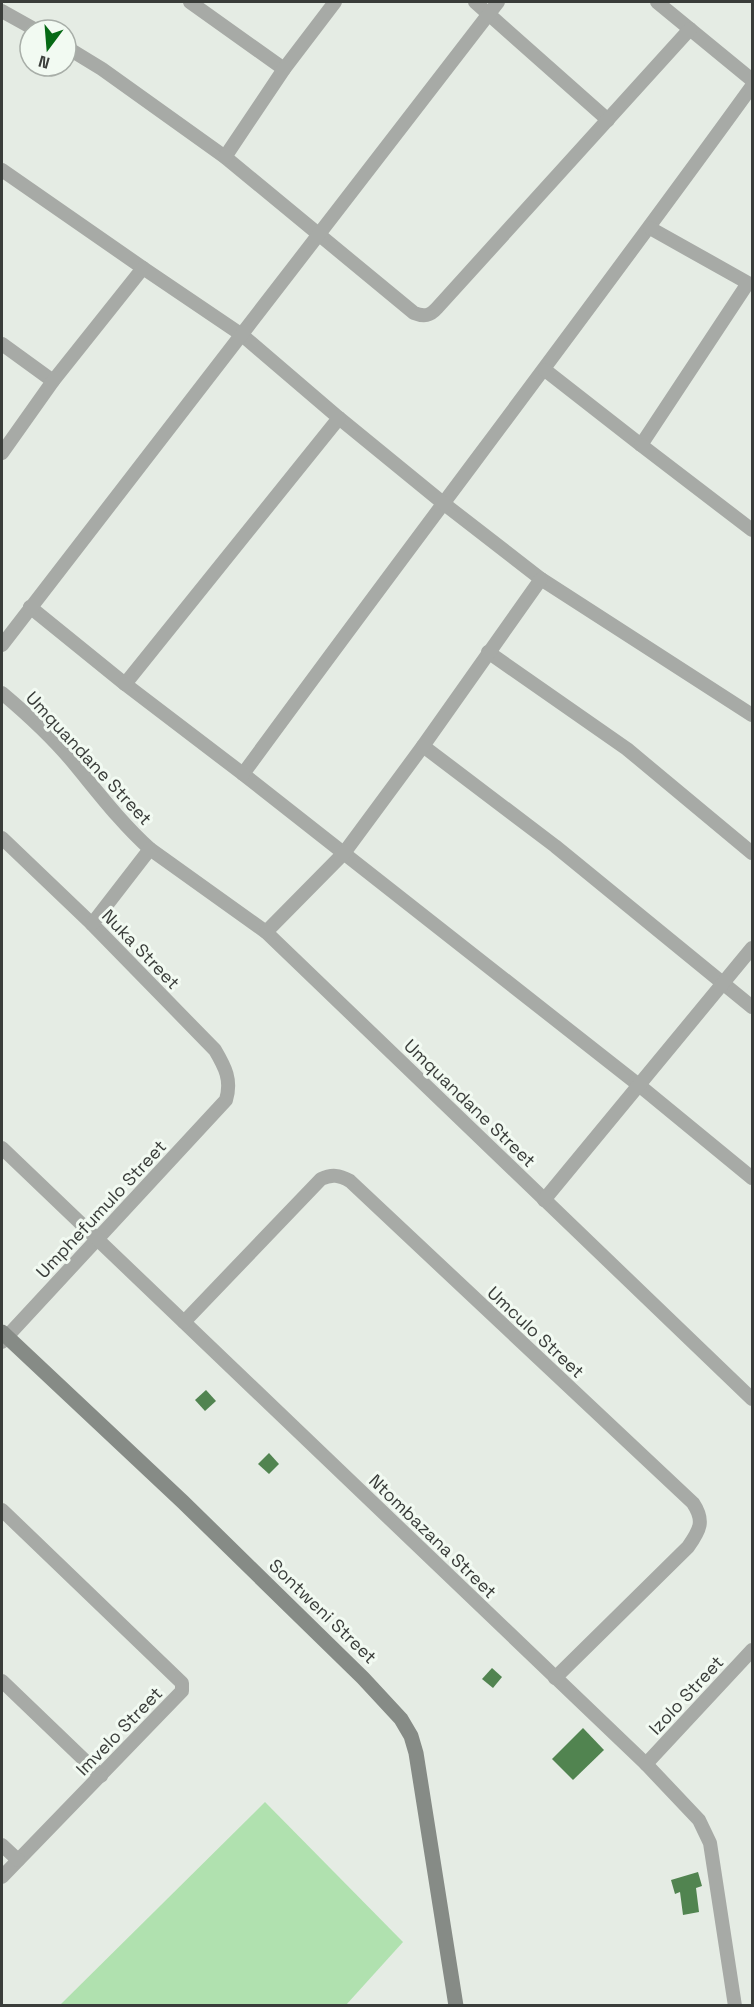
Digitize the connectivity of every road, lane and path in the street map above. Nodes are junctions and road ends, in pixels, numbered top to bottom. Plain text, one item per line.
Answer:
1 (190, 2) edge
2 (335, 2) edge
3 (475, 2) edge
4 (498, 2) edge
5 (657, 2) edge
6 (2, 11) edge
7 (488, 14) junction
8 (18, 20) edge
9 (690, 29) junction
10 (78, 54) edge
11 (284, 69) junction
12 (753, 80) edge
13 (753, 86) edge
14 (608, 120) junction
15 (225, 157) junction
16 (2, 170) edge
17 (650, 228) junction
18 (318, 233) junction
19 (142, 268) junction
20 (750, 284) edge
21 (242, 335) junction
22 (2, 344) edge
23 (545, 370) junction
24 (53, 381) junction
25 (339, 418) junction
26 (641, 445) junction
27 (2, 453) edge
28 (443, 503) junction
29 (752, 530) edge
30 (541, 579) junction
31 (30, 607) junction
32 (2, 645) edge
33 (488, 652) junction
34 (125, 684) junction
35 (2, 693) edge
36 (753, 715) edge
37 (423, 746) junction
38 (243, 774) junction
39 (2, 838) edge
40 (150, 849) junction
41 (344, 853) junction
42 (753, 853) edge
43 (92, 924) junction
44 (266, 932) junction
45 (753, 948) edge
46 (722, 983) junction
47 (753, 1007) edge
48 (640, 1086) junction
49 (226, 1100) joint
50 (2, 1148) edge
51 (753, 1178) edge
52 (544, 1200) junction
53 (97, 1238) junction
54 (184, 1322) junction
55 (3, 1337) edge
56 (753, 1399) edge
57 (2, 1510) edge
58 (753, 1650) edge
59 (555, 1678) junction
60 (2, 1681) edge
61 (646, 1764) junction
62 (101, 1776) junction
63 (2, 1845) edge
64 (18, 1860) junction
65 (2, 1877) edge
66 (456, 2006) edge
67 (735, 2006) edge

1 - 11 street
2 - 11 street
3 - 7 street
4 - 7 street
5 - 9 street
6 - 8 street
7 - 14 street
7 - 18 street
9 - 12 street
9 - 14 street
10 - 15 street
11 - 15 street
13 - 17 street
14 - 18 street
15 - 18 street
16 - 19 street
17 - 20 street
17 - 23 street
18 - 21 street
19 - 21 street
19 - 24 street
20 - 26 street
21 - 25 street
21 - 31 street
22 - 24 street
23 - 26 street
23 - 28 street
24 - 27 street
25 - 28 street
25 - 34 street
26 - 29 street
28 - 30 street
28 - 38 street
30 - 33 street
30 - 36 street
31 - 32 street
31 - 34 street
33 - 37 street
33 - 42 street
34 - 38 street
35 - 40 street, Umquandane Street
37 - 41 street
37 - 46 street
38 - 41 street
39 - 43 street, Nuka Street
40 - 43 street, Umquandane Street
40 - 44 street, Umquandane Street
41 - 44 street
41 - 48 street
43 - 49 street, Nuka Street
44 - 52 street, Umquandane Street
45 - 46 street
46 - 47 street
46 - 48 street
48 - 51 street
48 - 52 street
49 - 53 street, Umphefumulo Street
50 - 53 street, Ntombazana Street
52 - 56 street, Umquandane Street
53 - 54 street, Ntombazana Street
53 - 55 street, Umphefumulo Street
54 - 59 street, Ntombazana Street
54 - 59 street, Umculo Street
55 - 66 street, Sontweni Street
57 - 62 street, Imvelo Street
58 - 61 street, Izolo Street
59 - 61 street, Ntombazana Street
60 - 62 street
61 - 67 street, Ntombazana Street
62 - 64 street, Imvelo Street
63 - 64 street
64 - 65 street, Imvelo Street

